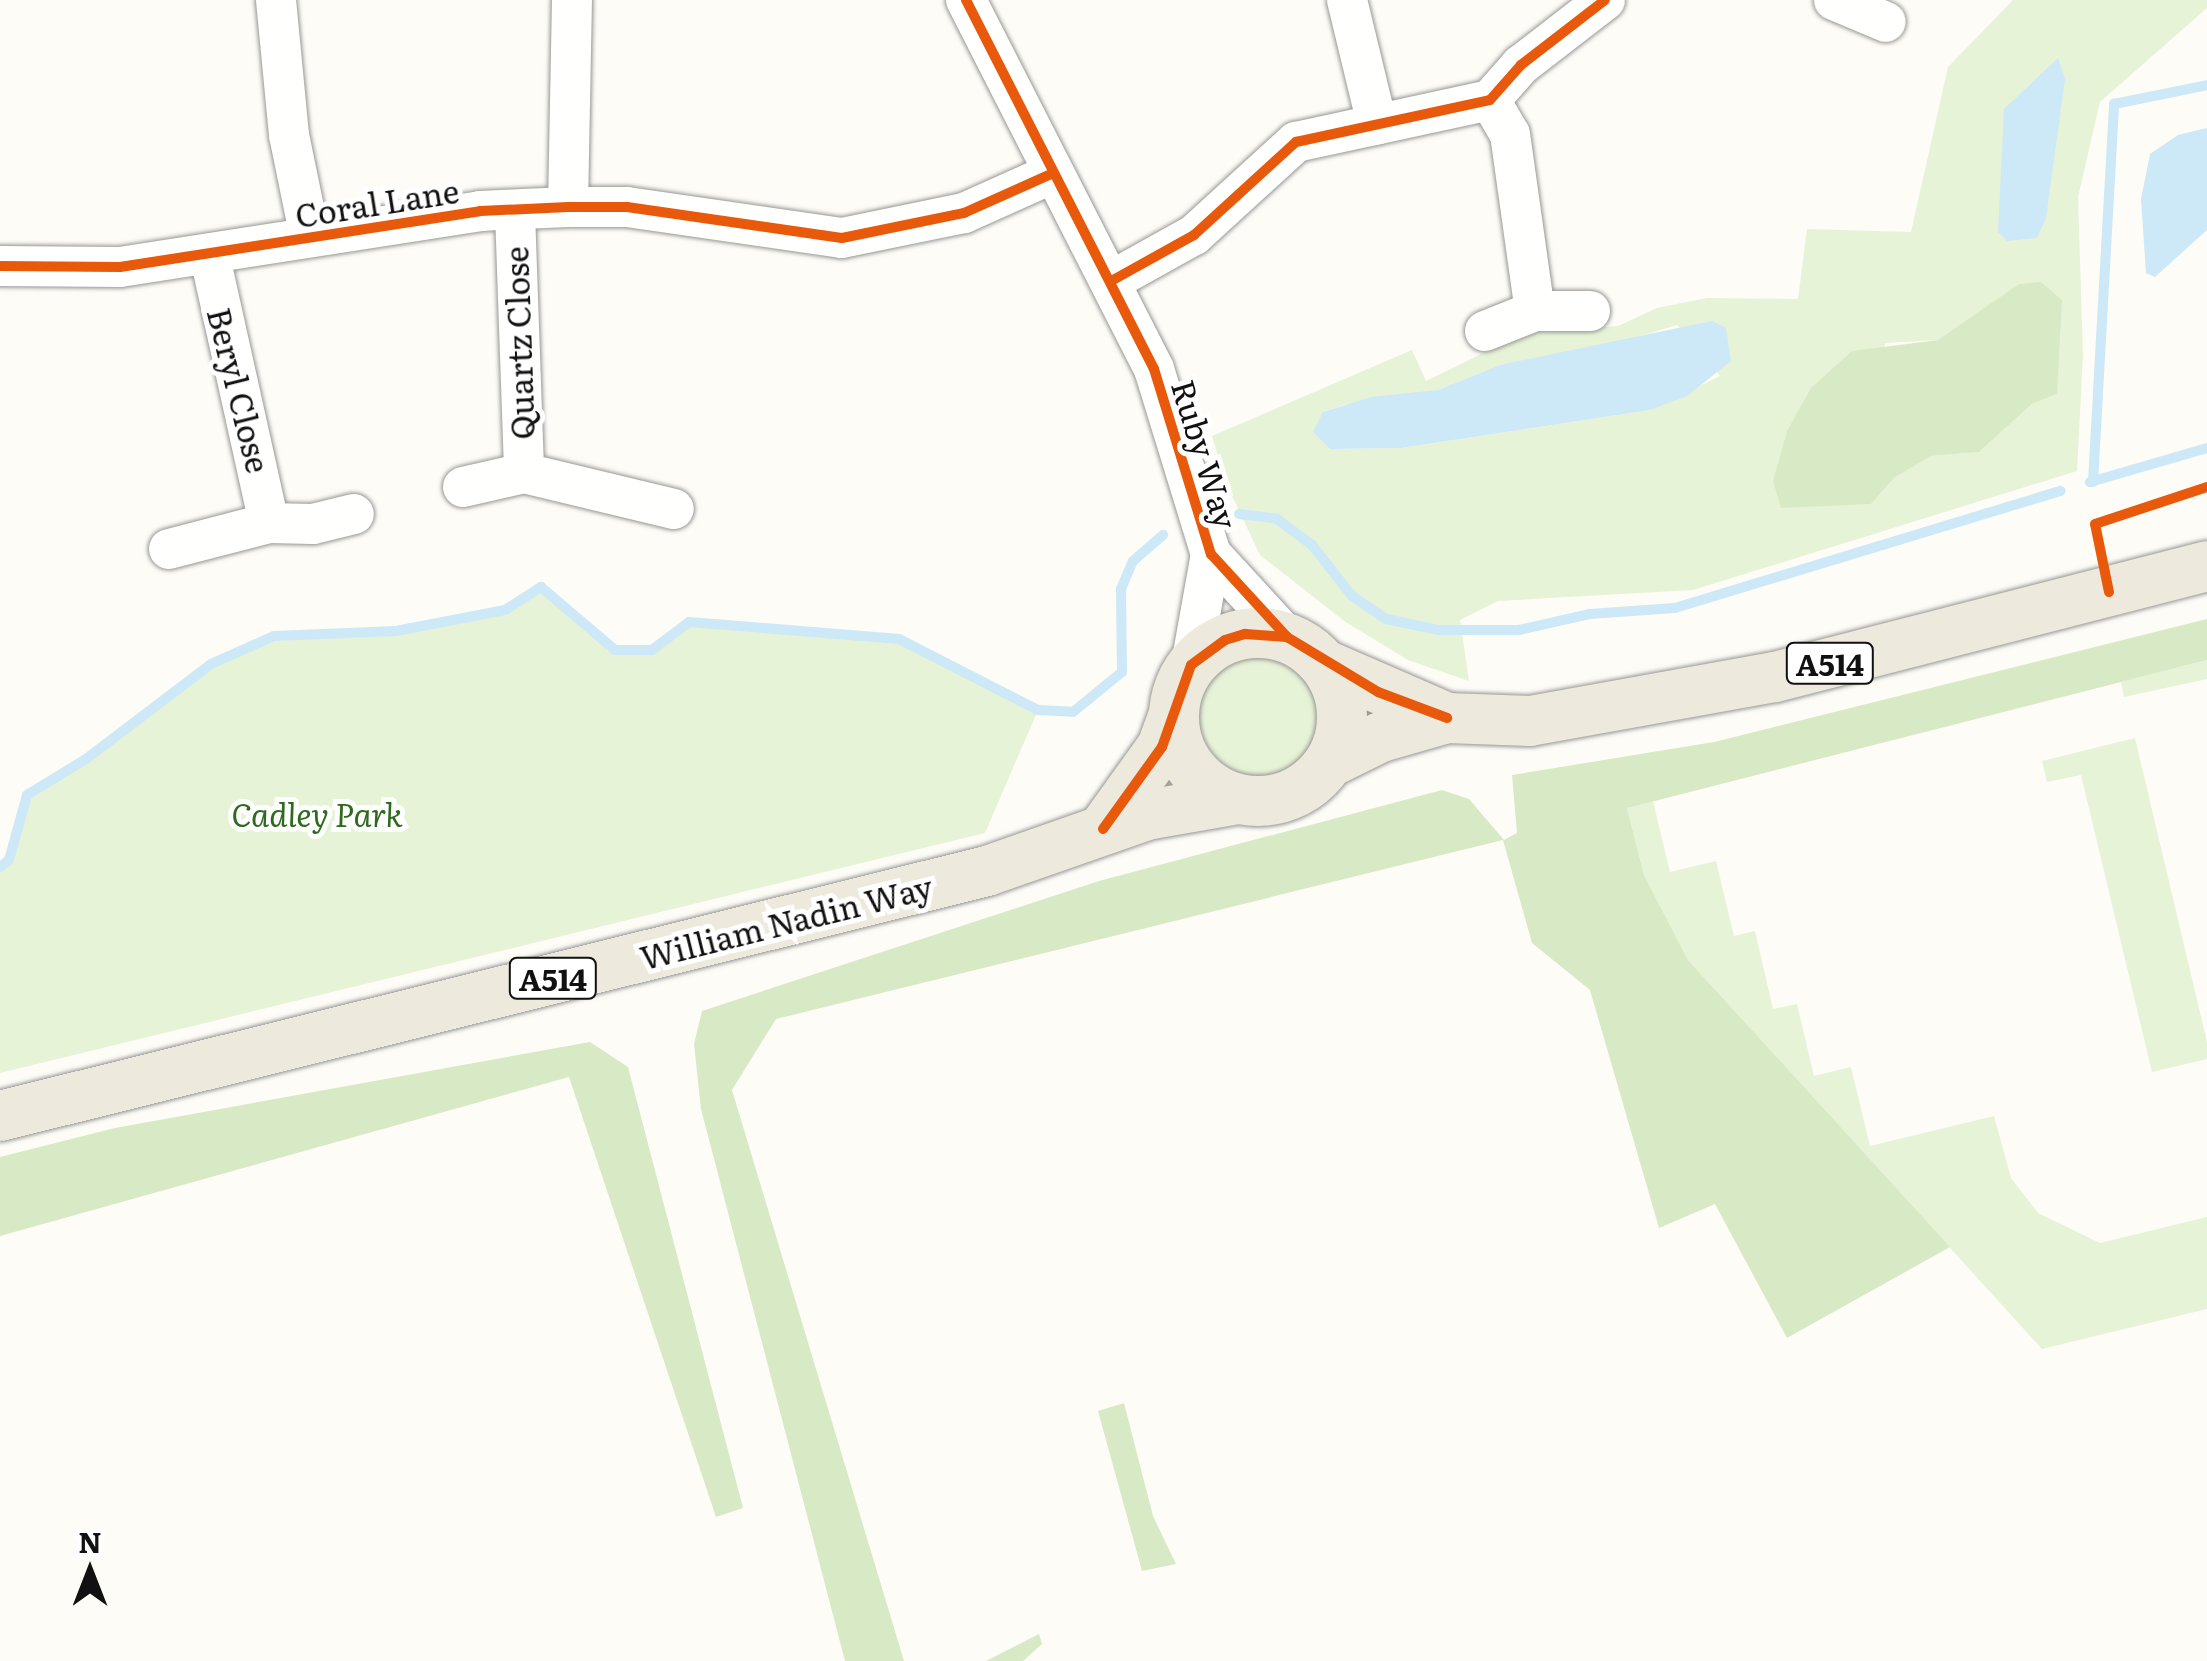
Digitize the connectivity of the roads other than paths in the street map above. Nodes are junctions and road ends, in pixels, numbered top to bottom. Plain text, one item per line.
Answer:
1 (276, 0) edge
2 (572, 0) edge
3 (966, 0) edge
4 (1347, 0) edge
5 (1606, 0) edge
6 (1834, 0) edge
7 (1886, 22) dead end
8 (1490, 100) junction
9 (1377, 124) junction
10 (1051, 174) junction
11 (568, 207) junction
12 (515, 212) junction
13 (310, 237) junction
14 (210, 256) junction
15 (0, 266) edge
16 (1113, 280) junction
17 (1535, 311) junction
18 (1590, 311) dead end
19 (1485, 332) dead end
20 (524, 473) junction
21 (464, 487) dead end
22 (674, 509) dead end
23 (354, 514) dead end
24 (270, 523) junction
25 (169, 549) dead end
26 (1210, 554) junction
27 (2207, 566) edge
28 (1306, 651) junction
29 (1191, 665) junction
30 (1173, 716) junction
31 (1446, 718) junction
32 (1330, 762) junction
33 (1238, 799) junction
34 (1103, 829) junction
35 (0, 1116) edge

1 - 13 street
2 - 11 street
3 - 10 street, Ruby Way
4 - 9 street
5 - 8 street
6 - 7 street
8 - 9 street
8 - 17 street
9 - 16 street
10 - 11 street, Coral Lane
10 - 16 street, Ruby Way
11 - 12 street, Coral Lane
12 - 13 street, Coral Lane
12 - 20 street, Quartz Close
13 - 14 street, Coral Lane
14 - 15 street, Coral Lane
14 - 24 street, Beryl Close
16 - 26 street, Ruby Way
17 - 18 street
17 - 19 street
20 - 21 street, Quartz Close
20 - 22 street, Quartz Close
23 - 24 street
24 - 25 street
26 - 28 street, Ruby Way
26 - 29 street, Ruby Way
27 - 31 main road, A514
28 - 29 main road, A514
28 - 31 main road, A514
28 - 32 main road
29 - 30 main road
30 - 33 main road
30 - 34 main road
31 - 32 main road, A514
32 - 33 main road, A514
33 - 34 main road, William Nadin Way / A514
34 - 35 main road, William Nadin Way / A514

